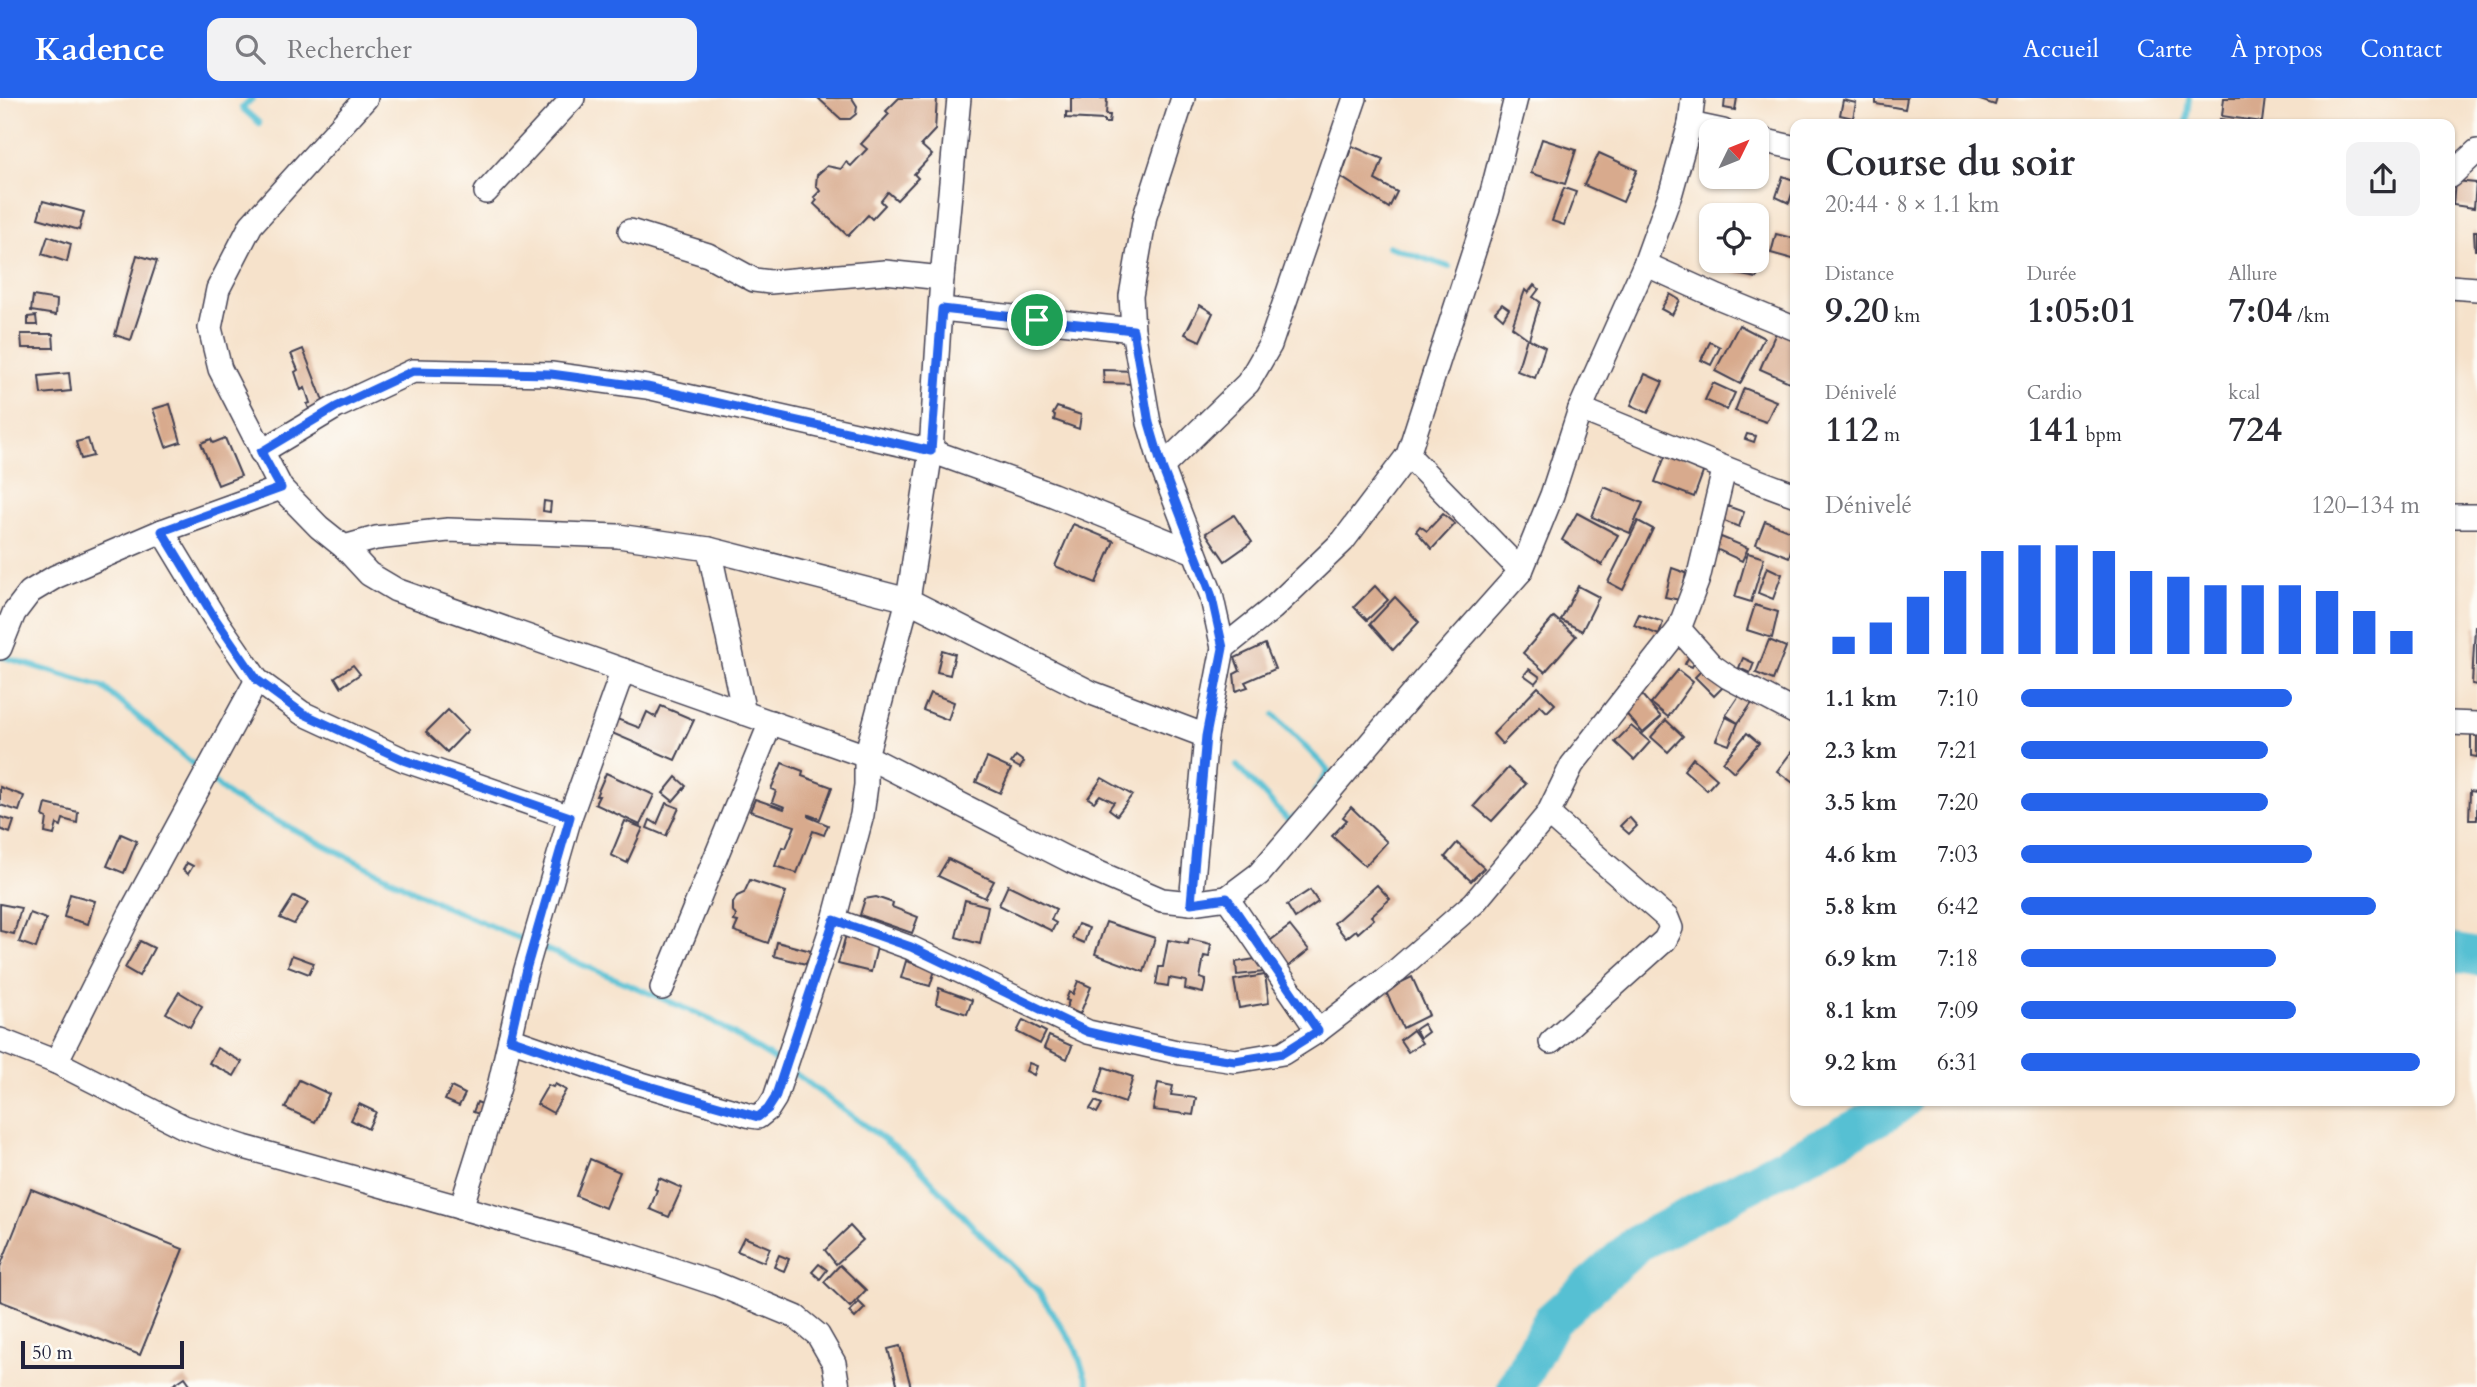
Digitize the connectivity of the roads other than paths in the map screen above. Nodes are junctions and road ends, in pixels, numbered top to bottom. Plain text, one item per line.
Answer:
1 (366, 98) edge
2 (573, 98) edge
3 (959, 98) edge
4 (1183, 98) edge
5 (1355, 98) edge
6 (1516, 98) edge
7 (1693, 98) edge
8 (1690, 124) junction
9 (1699, 126) edge
10 (1769, 142) edge
11 (1790, 147) edge
12 (2477, 151) edge
13 (2455, 171) edge
14 (486, 192) dead end
15 (630, 231) dead end
16 (1645, 264) junction
17 (942, 278) junction
18 (2455, 288) edge
19 (2477, 289) edge
20 (942, 309) junction
21 (1790, 327) edge
22 (1133, 330) junction
23 (1580, 409) junction
24 (931, 451) junction
25 (261, 452) junction
26 (1408, 455) junction
27 (1162, 467) junction
28 (1724, 470) junction
29 (281, 488) junction
30 (1790, 493) edge
31 (2455, 516) edge
32 (2477, 516) edge
33 (162, 531) junction
34 (344, 547) junction
35 (709, 549) junction
36 (1194, 552) junction
37 (1521, 572) junction
38 (908, 600) junction
39 (1679, 629) junction
40 (0, 648) edge
41 (1223, 648) junction
42 (623, 670) junction
43 (257, 680) junction
44 (1790, 709) edge
45 (744, 713) junction
46 (771, 722) junction
47 (2455, 723) edge
48 (2477, 724) edge
49 (1206, 736) junction
50 (866, 756) junction
51 (1548, 814) junction
52 (570, 817) junction
53 (1227, 898) junction
54 (1191, 903) junction
55 (834, 920) junction
56 (662, 988) dead end
57 (1318, 1031) junction
58 (510, 1039) junction
59 (0, 1040) edge
60 (1551, 1042) dead end
61 (55, 1062) junction
62 (461, 1208) junction
63 (838, 1387) edge

1 - 25 street
2 - 14 street
3 - 17 street
4 - 22 street
5 - 27 street
6 - 26 street
7 - 8 street
8 - 9 street
8 - 16 street
10 - 11 street
12 - 13 street
15 - 17 street
16 - 21 street
16 - 23 street
17 - 20 street
18 - 19 street
20 - 22 street
20 - 24 street
22 - 27 street
23 - 28 street
23 - 37 street
24 - 25 street
24 - 36 street
24 - 38 street
25 - 29 street
26 - 37 street
26 - 41 street
27 - 36 street
28 - 30 street
28 - 39 street
29 - 33 street
29 - 34 street
31 - 32 street
33 - 40 street
33 - 43 street
34 - 35 street
34 - 42 street
35 - 38 street
35 - 45 street
36 - 41 street
37 - 53 street
38 - 49 street
38 - 50 street
39 - 44 street
39 - 51 street
41 - 49 street
42 - 45 street
42 - 52 street
43 - 52 street
43 - 61 street
45 - 46 street
46 - 50 street
46 - 56 street
47 - 48 street
49 - 54 street
50 - 54 street
50 - 55 street
51 - 57 street
51 - 60 street
52 - 58 street
53 - 54 street
53 - 57 street
55 - 57 street
55 - 58 street
58 - 62 street
59 - 61 street
61 - 62 street
62 - 63 street

